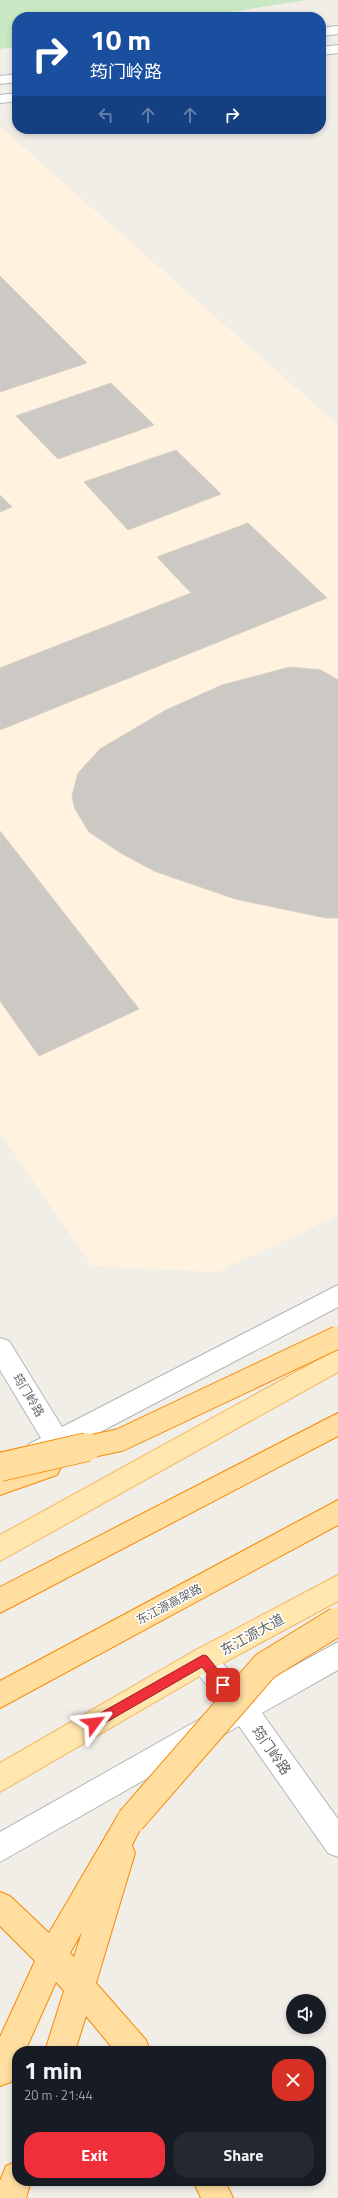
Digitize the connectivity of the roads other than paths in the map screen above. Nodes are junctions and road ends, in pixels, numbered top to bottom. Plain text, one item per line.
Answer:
1 (338, 30) edge
2 (326, 31) edge
3 (338, 49) edge
4 (326, 50) edge
5 (12, 79) edge
6 (0, 80) edge
7 (12, 98) edge
8 (0, 99) edge
9 (338, 1295) edge
10 (338, 1337) edge
11 (0, 1348) edge
12 (338, 1360) edge
13 (338, 1424) edge
14 (120, 1440) junction
15 (58, 1442) junction
16 (0, 1467) edge
17 (0, 1471) edge
18 (0, 1484) edge
19 (338, 1512) edge
20 (0, 1549) edge
21 (338, 1587) edge
22 (0, 1601) edge
23 (338, 1621) edge
24 (338, 1655) edge
25 (203, 1660) junction
26 (0, 1695) edge
27 (244, 1710) junction
28 (0, 1778) edge
29 (131, 1820) junction
30 (338, 1843) edge
31 (0, 1848) edge
32 (0, 1906) edge
33 (62, 2046) edge
34 (131, 2046) edge
35 (0, 2071) edge
36 (14, 2186) edge
37 (211, 2186) edge
38 (10, 2198) edge
39 (217, 2198) edge

1 - 2 street
3 - 4 street
5 - 6 street
7 - 8 street
9 - 15 street
10 - 14 highway, bridge
11 - 15 street, 筠门岭路
12 - 20 main road
13 - 22 highway
14 - 16 highway, bridge
14 - 18 highway, bridge
15 - 17 street
19 - 26 highway, 东江源高架路
21 - 25 main road, 东江源大道
23 - 29 highway, bridge
24 - 27 street
25 - 27 street, 筠门岭路
25 - 28 main road, 东江源大道
27 - 30 street, 筠门岭路
27 - 31 street
29 - 33 highway
29 - 35 highway
32 - 34 highway
36 - 38 highway
37 - 39 highway

